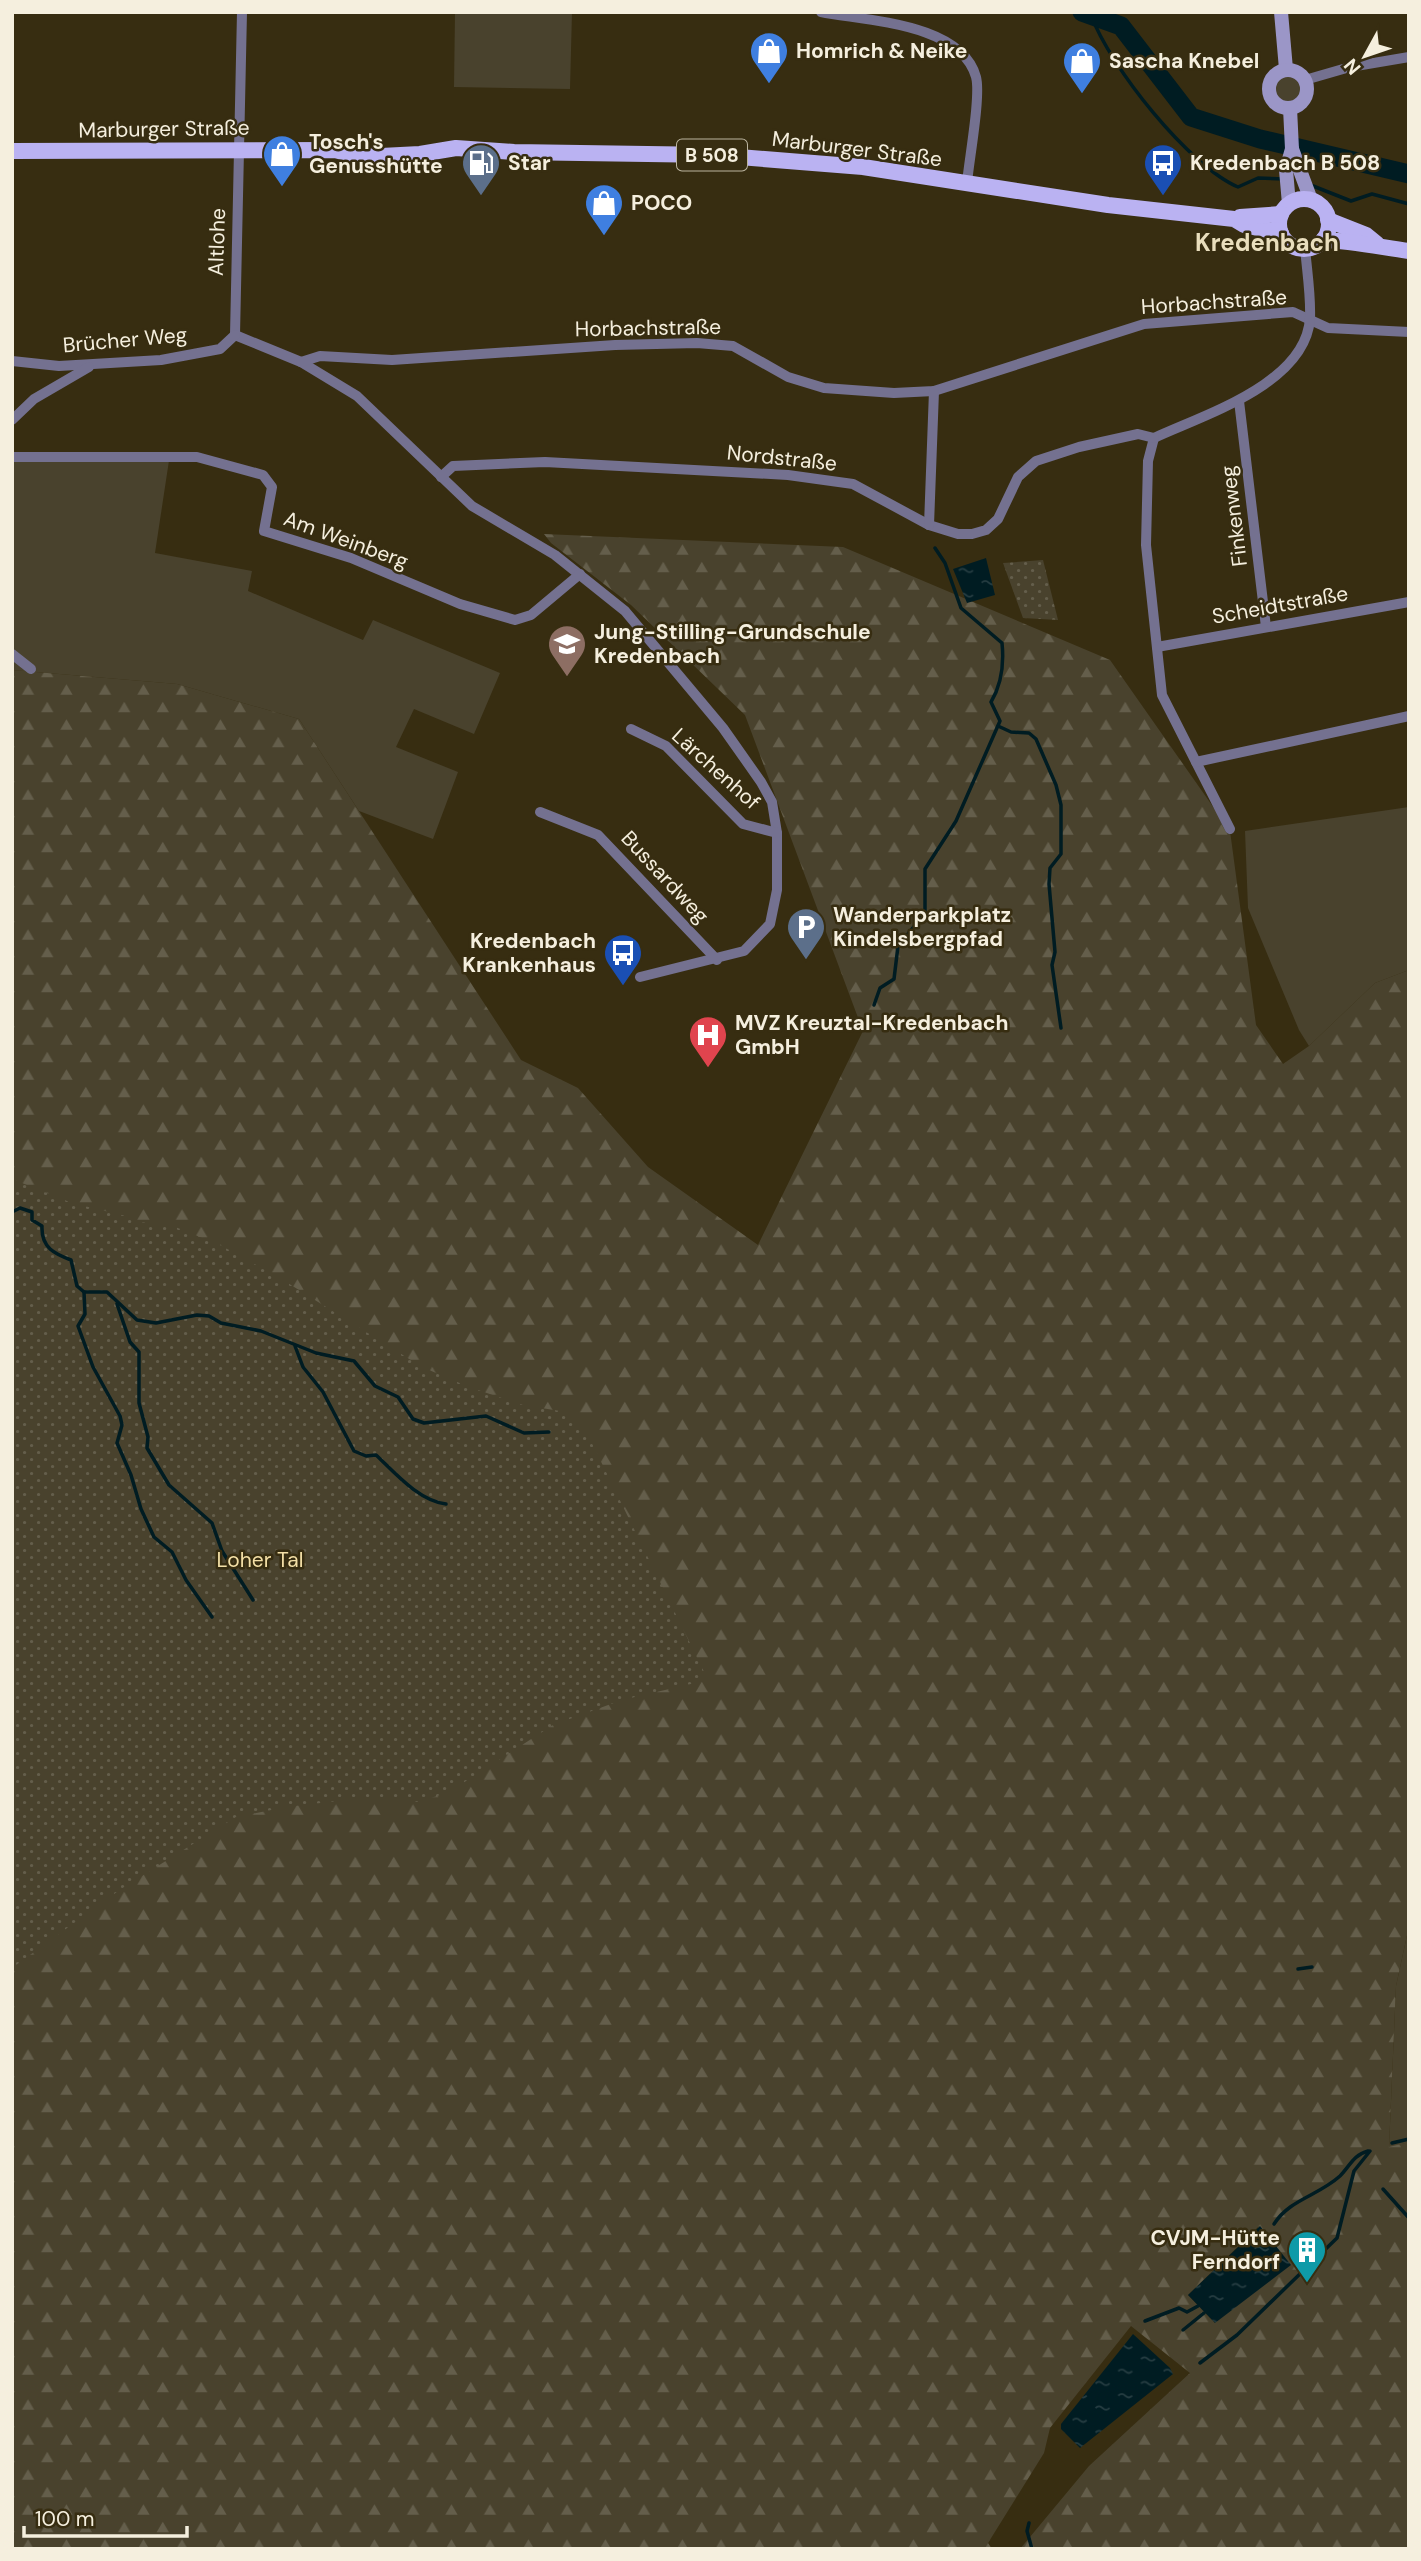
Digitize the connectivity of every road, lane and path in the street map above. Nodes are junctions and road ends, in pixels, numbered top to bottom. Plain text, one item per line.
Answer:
1 (242, 12) edge
2 (821, 12) edge
3 (1281, 12) edge
4 (1409, 57) edge
5 (1286, 69) junction
6 (1305, 80) junction
7 (1290, 108) junction
8 (240, 149) junction
9 (1292, 149) junction
10 (12, 151) edge
11 (967, 183) junction
12 (1311, 200) junction
13 (1285, 209) junction
14 (1234, 219) junction
15 (1328, 220) junction
16 (1281, 233) junction
17 (1323, 240) junction
18 (1377, 244) junction
19 (1305, 248) junction
20 (1409, 251) edge
21 (1310, 319) junction
22 (1409, 332) edge
23 (235, 335) junction
24 (12, 361) edge
25 (301, 362) junction
26 (92, 365) junction
27 (934, 391) junction
28 (1239, 401) junction
29 (12, 419) edge
30 (1154, 438) junction
31 (12, 457) edge
32 (441, 477) junction
33 (929, 525) junction
34 (580, 574) junction
35 (1409, 602) edge
36 (1266, 627) junction
37 (1157, 647) junction
38 (12, 654) edge
39 (31, 670) dead end
40 (1409, 716) edge
41 (631, 729) dead end
42 (1196, 762) junction
43 (540, 812) dead end
44 (1230, 830) dead end
45 (777, 834) junction
46 (717, 960) junction
47 (640, 977) dead end

1 - 8 street, Altlohe
2 - 11 street
3 - 5 main road
4 - 6 street
5 - 6 main road
5 - 7 main road
6 - 7 main road
7 - 9 main road
8 - 10 main road, Marburger Straße / B 508
8 - 11 main road, Marburger Straße / B 508
8 - 23 street, Altlohe
9 - 12 main road
9 - 13 main road
11 - 14 main road, Marburger Straße / B 508
12 - 13 main road, B 508
12 - 15 main road
13 - 14 main road, Marburger Straße / B 508
13 - 16 main road
14 - 16 main road, Marburger Straße / B 508
15 - 17 main road
15 - 18 main road
16 - 19 main road, B 508
17 - 18 main road
17 - 19 main road
18 - 20 main road
19 - 21 street
21 - 22 street, Horbachstraße
21 - 27 street, Horbachstraße
21 - 28 street
23 - 25 street
23 - 26 street, Brücher Weg
24 - 26 street, Brücher Weg
25 - 27 street, Horbachstraße
25 - 32 street
26 - 29 street
27 - 33 street
28 - 30 street
28 - 36 street, Finkenweg
30 - 33 street, Nordstraße
30 - 37 street
31 - 34 street, Am Weinberg
32 - 33 street, Nordstraße
32 - 34 street
34 - 45 street
35 - 36 street, Scheidtstraße
36 - 37 street, Scheidtstraße
37 - 42 street
38 - 39 street
40 - 42 street
41 - 45 street, Lärchenhof
42 - 44 street
43 - 46 street, Bussardweg
45 - 46 street
46 - 47 street

